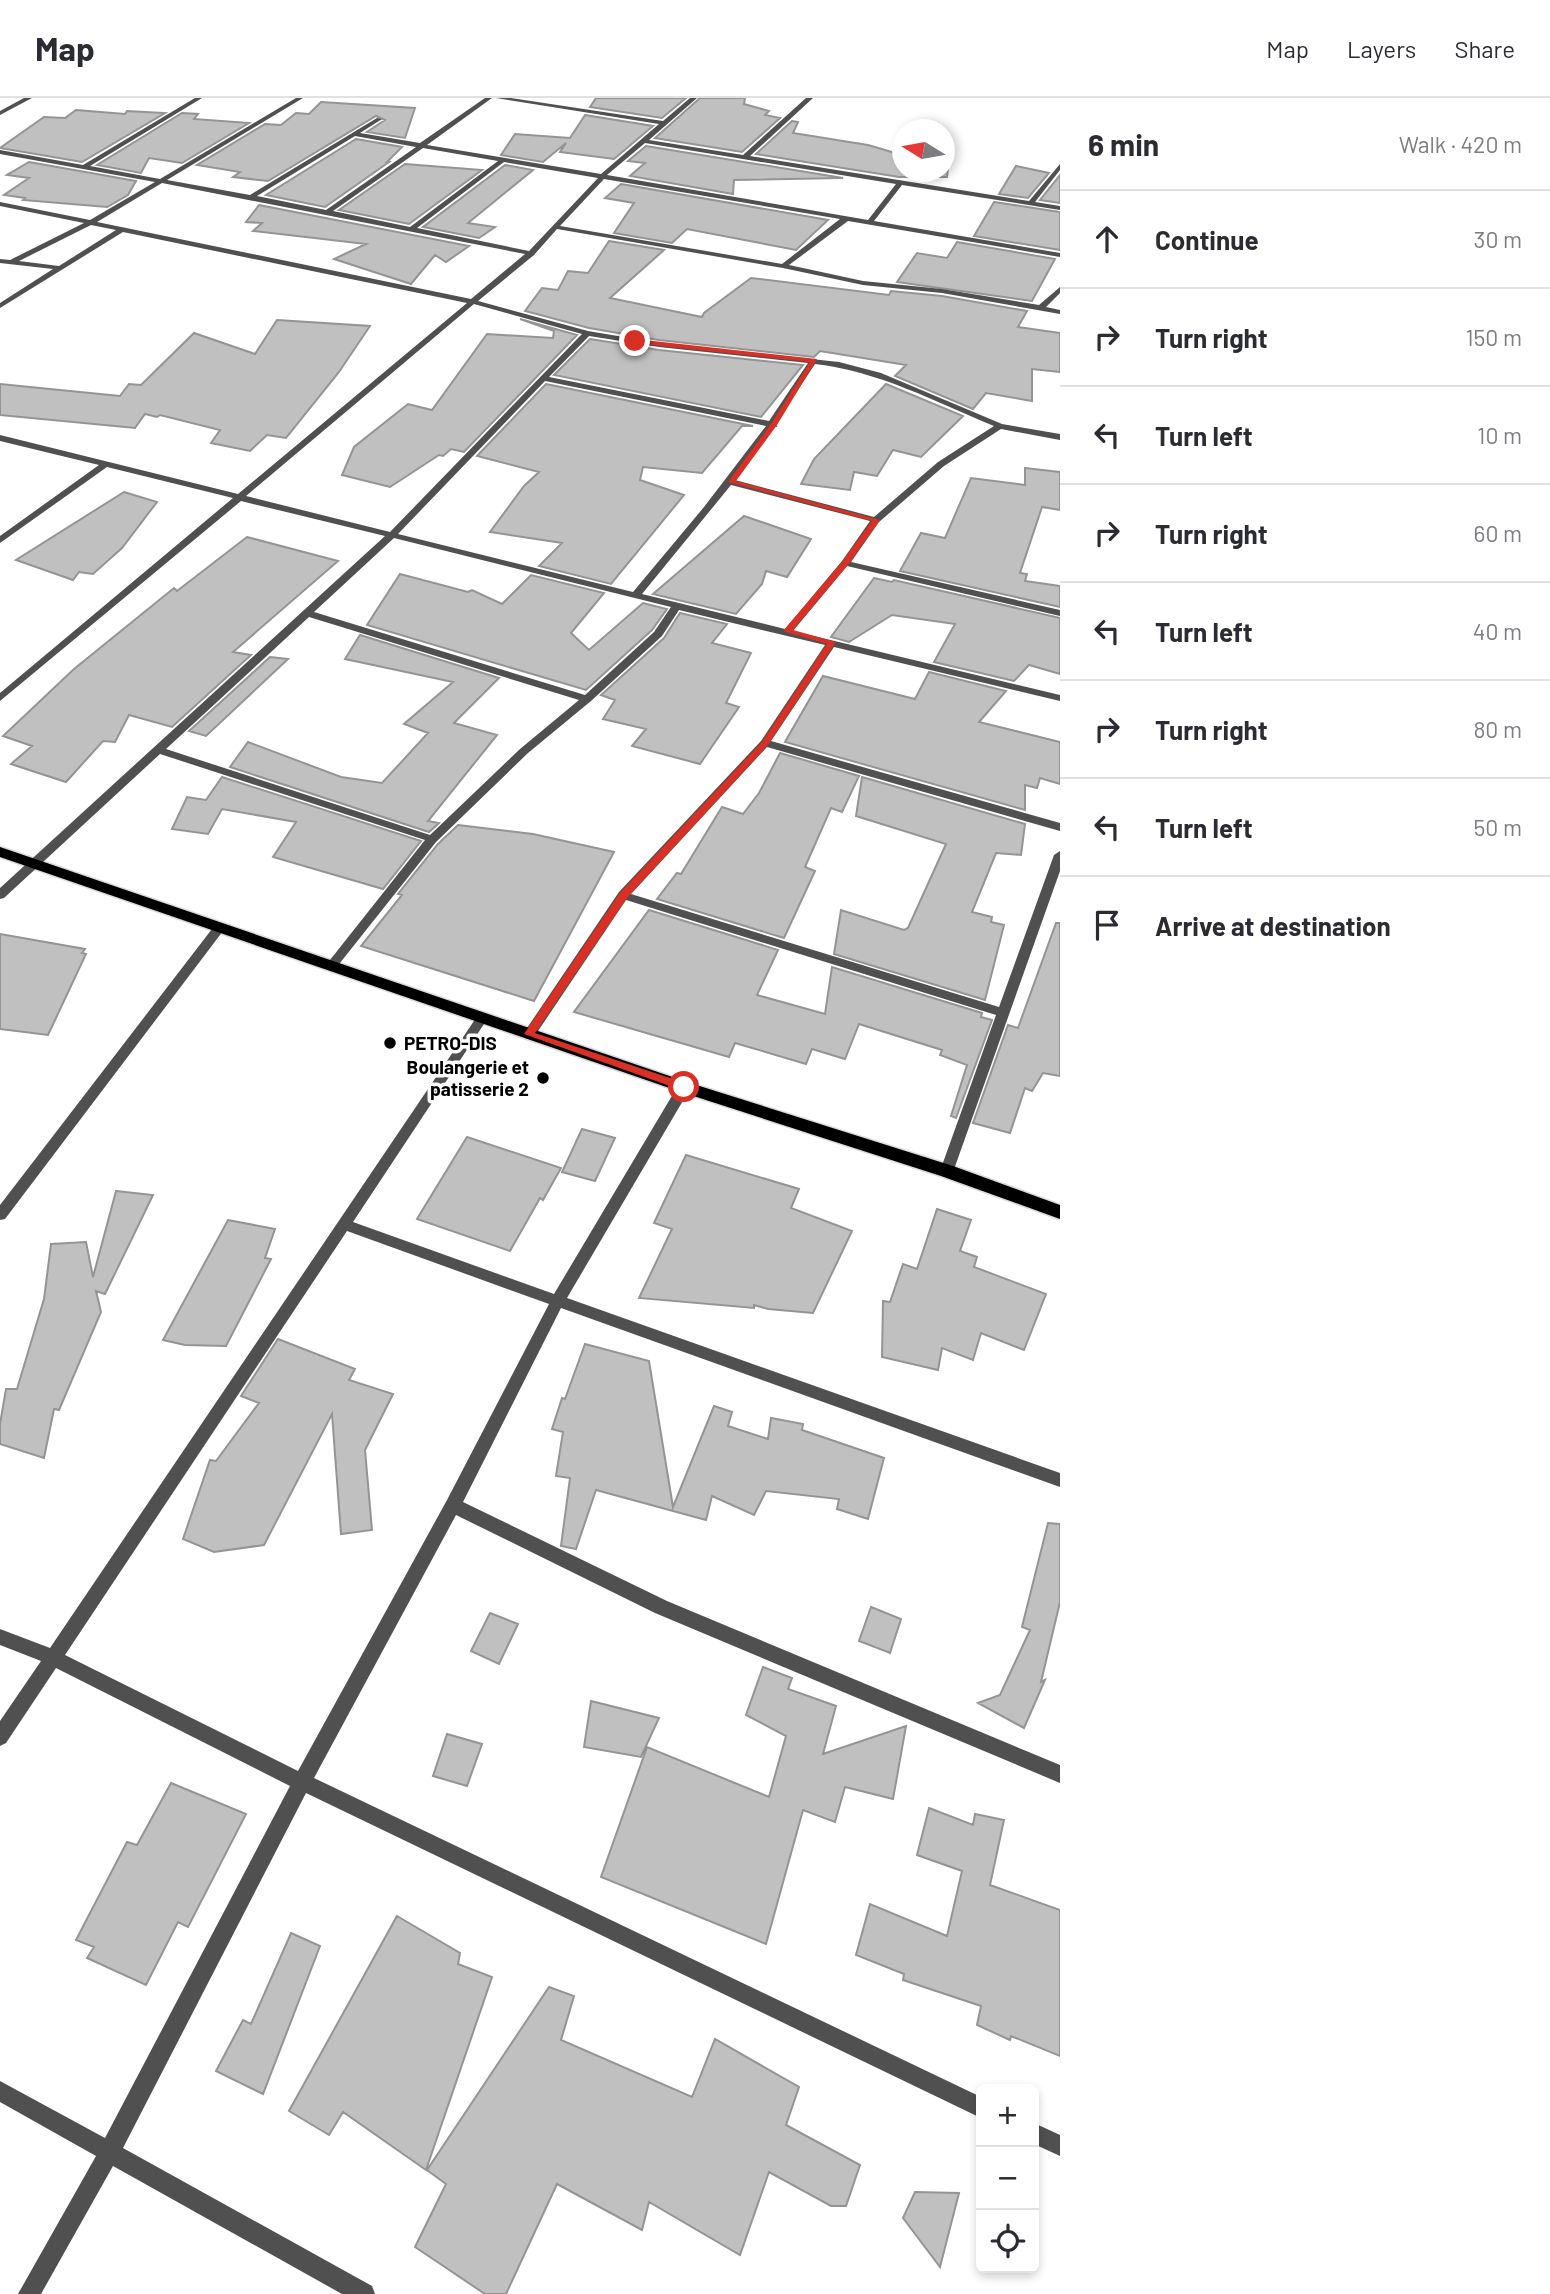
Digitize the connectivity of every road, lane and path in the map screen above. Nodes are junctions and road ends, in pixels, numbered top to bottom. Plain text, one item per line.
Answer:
1 (29, 98) edge
2 (199, 98) edge
3 (300, 98) edge
4 (489, 98) edge
5 (499, 98) edge
6 (694, 98) edge
7 (810, 98) edge
8 (0, 113) edge
9 (379, 119) dead end
10 (663, 123) junction
11 (354, 134) junction
12 (642, 141) junction
13 (424, 146) junction
14 (0, 152) edge
15 (745, 157) junction
16 (504, 159) junction
17 (1060, 166) edge
18 (83, 168) junction
19 (604, 175) junction
20 (892, 181) edge
21 (901, 182) joint
22 (161, 183) junction
23 (251, 197) junction
24 (1031, 203) junction
25 (0, 204) edge
26 (1060, 208) edge
27 (327, 212) junction
28 (848, 217) junction
29 (871, 221) junction
30 (92, 222) junction
31 (555, 227) junction
32 (124, 228) junction
33 (411, 229) junction
34 (531, 253) junction
35 (1060, 255) edge
36 (0, 261) edge
37 (12, 262) junction
38 (783, 266) junction
39 (61, 268) junction
40 (1060, 289) edge
41 (474, 302) junction
42 (0, 306) edge
43 (1041, 308) junction
44 (1060, 312) edge
45 (587, 333) junction
46 (814, 360) junction
47 (545, 379) junction
48 (774, 425) junction
49 (1000, 426) junction
50 (1060, 436) edge
51 (0, 438) edge
52 (106, 464) junction
53 (731, 482) junction
54 (239, 498) junction
55 (876, 520) junction
56 (0, 530) edge
57 (11, 532) junction
58 (392, 535) junction
59 (0, 540) edge
60 (845, 563) junction
61 (636, 594) junction
62 (677, 606) junction
63 (306, 613) junction
64 (1060, 613) edge
65 (788, 631) junction
66 (832, 642) junction
67 (0, 698) edge
68 (1060, 698) edge
69 (587, 699) junction
70 (765, 743) junction
71 (159, 750) junction
72 (1060, 827) edge
73 (432, 839) junction
74 (0, 852) edge
75 (1060, 855) edge
76 (33, 863) junction
77 (0, 895) edge
78 (623, 895) junction
79 (219, 928) junction
80 (332, 965) junction
81 (1004, 1013) junction
82 (482, 1018) junction
83 (529, 1034) junction
84 (684, 1087) junction
85 (947, 1171) junction
86 (1060, 1212) edge
87 (0, 1215) edge
88 (342, 1224) junction
89 (557, 1302) junction
90 (1060, 1480) edge
91 (453, 1505) junction
92 (0, 1637) edge
93 (52, 1657) junction
94 (0, 1737) edge
95 (1060, 1774) edge
96 (302, 1782) junction
97 (0, 2091) edge
98 (976, 2106) edge
99 (1039, 2136) edge
100 (1060, 2146) edge
101 (109, 2153) junction
102 (29, 2294) edge
103 (364, 2294) edge

1 - 8 street
2 - 18 street
3 - 22 street
4 - 13 street
5 - 10 street
6 - 10 street
7 - 15 street
9 - 11 street
10 - 12 street
11 - 13 street
11 - 23 street
12 - 15 street
12 - 19 street
13 - 16 street
13 - 27 street
14 - 18 street
15 - 20 street
16 - 19 street
16 - 33 street
17 - 24 street
18 - 22 street
19 - 28 street
19 - 31 street
21 - 24 street
21 - 29 street
22 - 23 street
22 - 30 street
23 - 27 street
24 - 26 street
25 - 30 street
27 - 33 street
28 - 29 street
28 - 38 street
29 - 35 street
30 - 32 street
30 - 37 street
31 - 34 street
31 - 38 street
32 - 39 street
32 - 41 street
33 - 34 street
34 - 41 street
36 - 37 street
37 - 39 street
38 - 43 street
39 - 42 street
40 - 43 street
41 - 45 street
41 - 54 street
43 - 44 street
45 - 46 street
45 - 47 street
46 - 48 street
46 - 49 street
47 - 48 street
47 - 58 street
48 - 53 street
49 - 50 street
49 - 55 street
51 - 52 street
52 - 54 street
52 - 57 street
53 - 55 street
53 - 61 street
54 - 58 street
54 - 67 street
55 - 60 street
56 - 57 street
57 - 59 street
58 - 61 street
58 - 63 street
60 - 64 street
60 - 65 street
61 - 62 street
62 - 65 street
62 - 69 street
63 - 69 street
63 - 71 street
65 - 66 street
66 - 68 street
66 - 70 street
69 - 73 street
70 - 72 street
70 - 78 street
71 - 73 street
71 - 76 street
73 - 80 street
74 - 76 main road
75 - 81 street
76 - 77 street
76 - 79 main road
78 - 81 street
78 - 83 street
79 - 80 main road
79 - 87 street
80 - 82 main road
81 - 85 street
82 - 83 main road
82 - 88 street
83 - 84 main road
84 - 85 main road
84 - 89 street
85 - 86 main road
88 - 89 street
88 - 93 street
89 - 90 street
89 - 91 street
91 - 95 street
91 - 96 street
92 - 93 street
93 - 94 street
93 - 96 street
96 - 98 street
96 - 101 street
97 - 101 street
99 - 100 street
101 - 102 street
101 - 103 street

